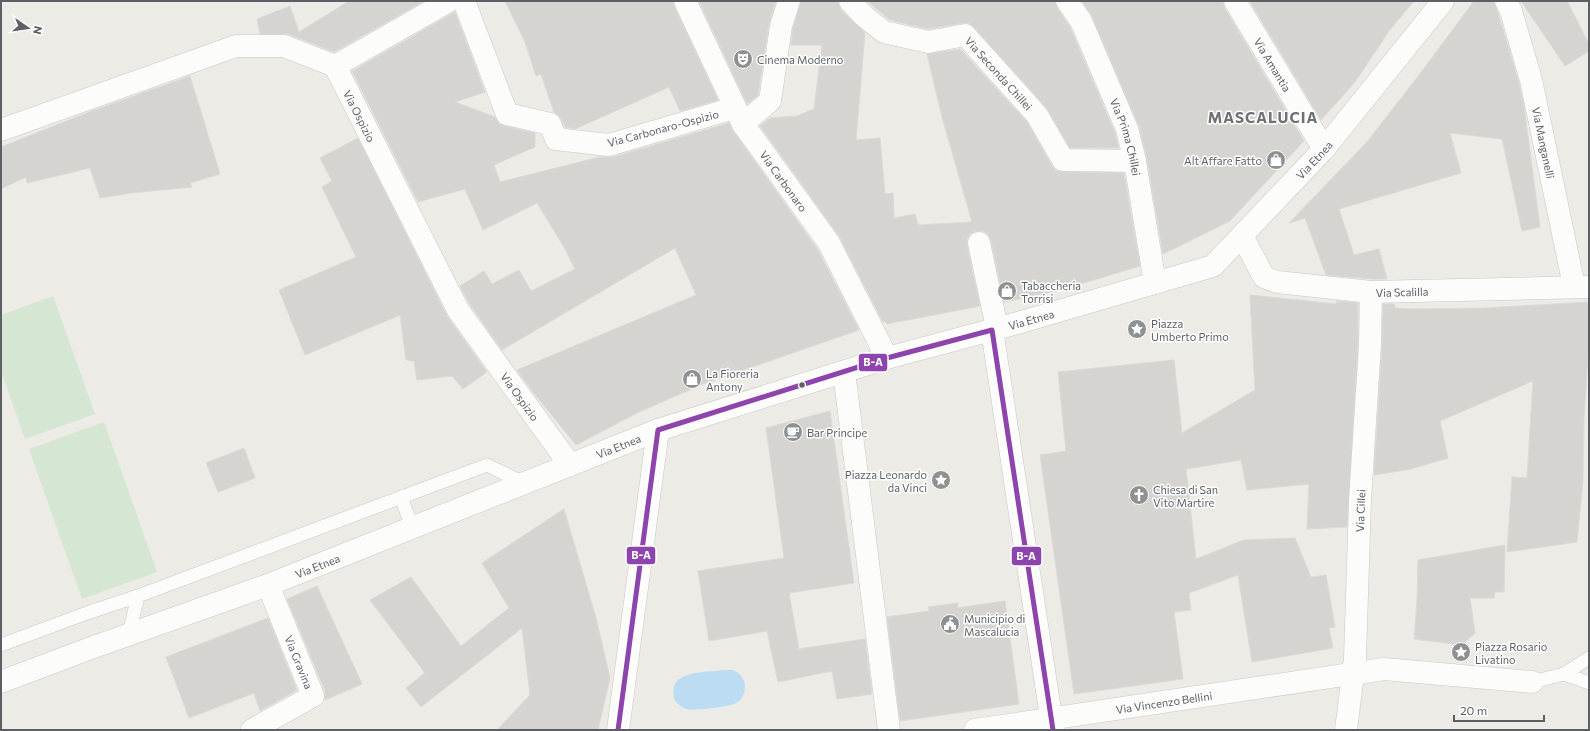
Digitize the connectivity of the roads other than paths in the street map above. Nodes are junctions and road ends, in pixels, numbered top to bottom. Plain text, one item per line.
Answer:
1 (449, 1) edge
2 (464, 1) edge
3 (685, 1) edge
4 (789, 1) edge
5 (850, 1) edge
6 (1067, 1) edge
7 (1235, 1) edge
8 (1443, 1) edge
9 (1506, 1) edge
10 (334, 66) junction
11 (738, 116) junction
12 (1, 130) edge
13 (1324, 149) junction
14 (1135, 161) junction
15 (1242, 236) junction
16 (979, 243) dead end
17 (1155, 283) junction
18 (1582, 287) edge
19 (1371, 292) junction
20 (994, 329) junction
21 (887, 358) junction
22 (844, 372) junction
23 (658, 430) junction
24 (570, 464) junction
25 (524, 482) junction
26 (401, 497) junction
27 (412, 527) junction
28 (268, 584) junction
29 (138, 596) junction
30 (129, 634) junction
31 (1, 645) edge
32 (1589, 658) edge
33 (1352, 672) junction
34 (1564, 674) junction
35 (1, 682) edge
36 (1532, 682) joint
37 (1589, 683) edge
38 (1052, 725) edge
39 (252, 730) edge
40 (618, 730) edge
41 (889, 730) edge
42 (975, 730) edge
43 (1346, 730) edge

1 - 10 street
2 - 11 street, Via Carbonaro-Ospizio
3 - 11 street, Via Carbonaro
4 - 11 street
5 - 14 street, Via Seconda Chillei
6 - 14 street, Via Prima Chillei
7 - 13 street, Via Amantia
8 - 13 street, Via Etnea
9 - 18 street, Via Manganelli
10 - 12 street
10 - 24 street, Via Ospizio
11 - 21 street, Via Carbonaro
13 - 15 street, Via Etnea
14 - 17 street, Via Prima Chillei
15 - 17 street, Via Etnea
15 - 19 street, Via Scalilla
16 - 20 street
17 - 20 street, Via Etnea
18 - 19 street, Via Scalilla
19 - 33 street, Via Cillei
20 - 21 street, Via Etnea
20 - 38 street
21 - 22 street, Via Etnea
22 - 23 street, Via Etnea
22 - 41 street
23 - 24 street, Via Etnea
23 - 40 street
24 - 25 street, Via Etnea
25 - 26 lane
25 - 27 street, Via Etnea
26 - 27 lane
26 - 29 lane
27 - 28 street, Via Etnea
28 - 30 street, Via Etnea
28 - 39 street, Via Gravina
29 - 30 lane
29 - 31 lane
30 - 35 street, Via Etnea
32 - 34 lane
33 - 36 street, Via Vincenzo Bellini
33 - 38 street, Via Vincenzo Bellini
33 - 43 street, Via Cillei
34 - 36 lane
34 - 37 lane
38 - 42 street, Via Vincenzo Bellini

